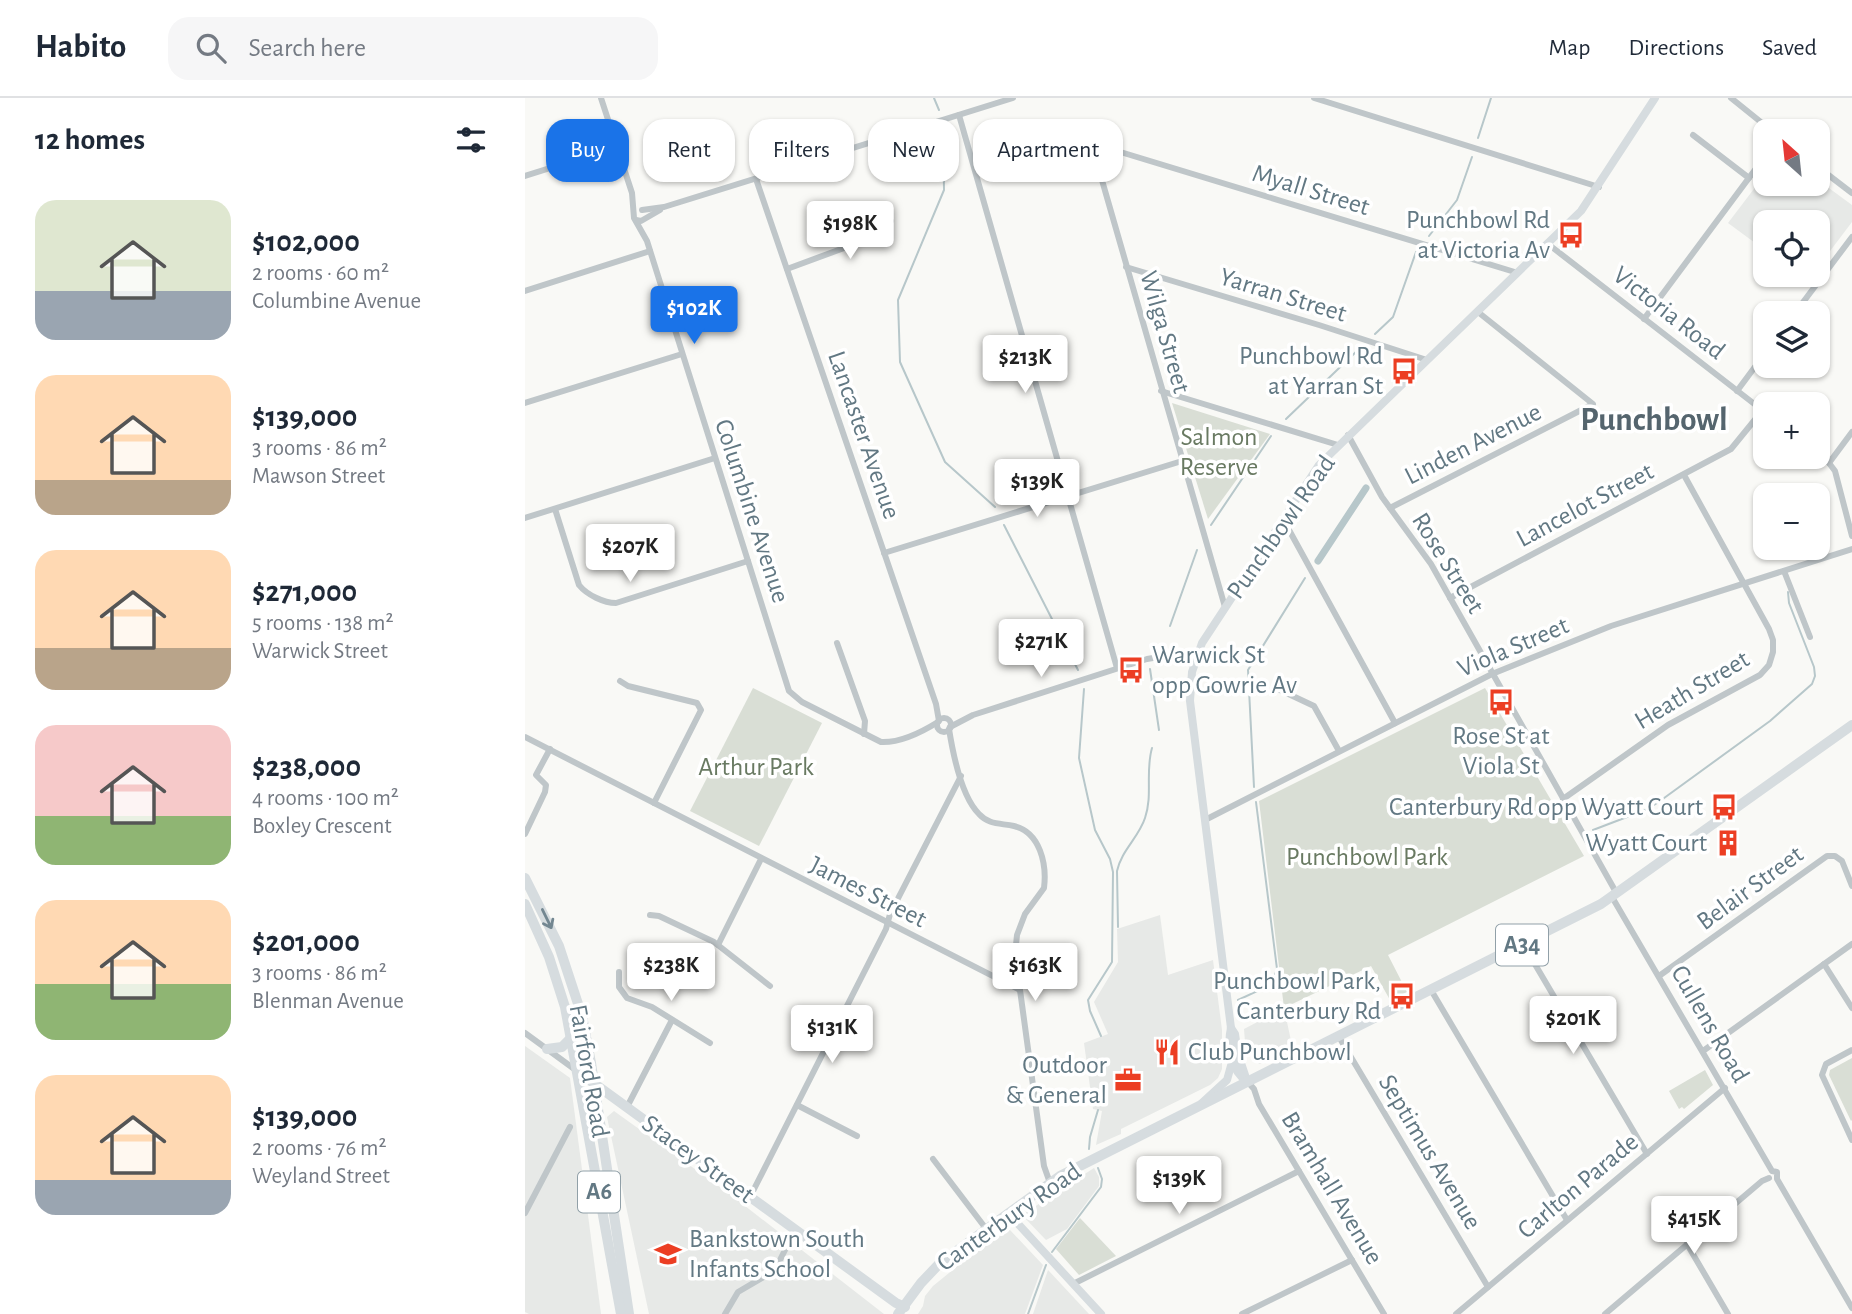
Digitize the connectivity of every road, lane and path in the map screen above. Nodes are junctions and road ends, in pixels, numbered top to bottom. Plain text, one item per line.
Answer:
1 (601, 98) edge
2 (1013, 98) edge
3 (1314, 98) edge
4 (1655, 98) edge
5 (1731, 98) edge
6 (959, 115) junction
7 (608, 119) edge
8 (1757, 119) edge
9 (1693, 135) dead end
10 (854, 147) edge
11 (1123, 153) edge
12 (546, 169) edge
13 (1753, 173) edge
14 (525, 176) edge
15 (1831, 177) edge
16 (1749, 178) junction
17 (749, 180) edge
18 (628, 182) edge
19 (756, 182) edge
20 (1102, 182) edge
21 (1599, 187) junction
22 (1852, 193) edge
23 (632, 194) junction
24 (664, 207) junction
25 (642, 210) junction
26 (634, 217) junction
27 (644, 219) junction
28 (891, 220) dead end
29 (1852, 237) edge
30 (647, 240) junction
31 (1548, 244) junction
32 (650, 251) junction
33 (1126, 267) junction
34 (787, 269) junction
35 (1518, 273) junction
36 (525, 290) edge
37 (1804, 301) edge
38 (1478, 312) junction
39 (1644, 319) junction
40 (682, 354) junction
41 (1427, 360) junction
42 (1753, 369) edge
43 (1161, 390) junction
44 (1737, 391) junction
45 (525, 403) edge
46 (1753, 403) edge
47 (1753, 424) edge
48 (1852, 432) edge
49 (1348, 435) junction
50 (1338, 445) junction
51 (715, 458) junction
52 (1182, 461) junction
53 (1830, 462) edge
54 (1830, 465) edge
55 (1684, 475) junction
56 (1068, 496) junction
57 (1390, 508) junction
58 (555, 509) junction
59 (525, 518) edge
60 (1283, 519) junction
61 (1852, 536) edge
62 (1852, 549) edge
63 (884, 553) junction
64 (748, 561) junction
65 (1784, 571) junction
66 (1745, 583) junction
67 (1450, 598) junction
68 (1225, 607) junction
69 (1810, 637) dead end
70 (837, 643) dead end
71 (1193, 664) junction
72 (1117, 668) junction
73 (1492, 674) junction
74 (620, 681) dead end
75 (1280, 690) dead end
76 (973, 715) junction
77 (942, 720) junction
78 (1395, 723) junction
79 (1852, 725) edge
80 (950, 728) junction
81 (941, 731) junction
82 (920, 732) junction
83 (864, 734) junction
84 (525, 737) edge
85 (550, 749) junction
86 (952, 751) junction
87 (1339, 751) junction
88 (961, 776) junction
89 (1563, 799) junction
90 (654, 803) junction
91 (1205, 820) junction
92 (525, 834) edge
93 (761, 859) junction
94 (525, 878) edge
95 (1852, 886) edge
96 (1615, 895) junction
97 (525, 904) edge
98 (650, 915) dead end
99 (887, 923) junction
100 (1523, 944) junction
101 (1852, 944) edge
102 (718, 945) junction
103 (1824, 964) junction
104 (619, 972) dead end
105 (1659, 976) junction
106 (770, 986) dead end
107 (1020, 990) junction
108 (1431, 990) junction
109 (1852, 1008) edge
110 (672, 1020) junction
111 (1231, 1028) junction
112 (525, 1033) edge
113 (1339, 1037) junction
114 (571, 1038) junction
115 (710, 1043) dead end
116 (547, 1049) junction
117 (1852, 1050) edge
118 (1703, 1051) junction
119 (1232, 1059) junction
120 (577, 1071) junction
121 (1247, 1081) junction
122 (593, 1082) junction
123 (1725, 1088) junction
124 (624, 1105) junction
125 (797, 1105) junction
126 (1200, 1105) junction
127 (598, 1117) junction
128 (570, 1127) dead end
129 (857, 1136) dead end
130 (1852, 1140) edge
131 (1647, 1154) junction
132 (933, 1159) dead end
133 (1299, 1171) junction
134 (1772, 1171) junction
135 (1769, 1178) junction
136 (1777, 1179) junction
137 (1049, 1183) junction
138 (750, 1197) junction
139 (525, 1213) edge
140 (1008, 1213) junction
141 (1567, 1220) junction
142 (796, 1230) junction
143 (988, 1230) junction
144 (1686, 1244) junction
145 (1352, 1260) junction
146 (1073, 1284) junction
147 (1488, 1287) junction
148 (1852, 1308) edge
149 (902, 1312) edge
150 (1608, 1313) edge
151 (621, 1314) edge
152 (629, 1314) edge
153 (725, 1314) edge
154 (1101, 1314) edge
155 (1242, 1314) edge
156 (1384, 1314) edge
157 (1456, 1314) edge
158 (1728, 1314) edge

1 - 7 street, Columbine Avenue
2 - 6 street
3 - 21 street
4 - 21 main road, Punchbowl Road
5 - 8 street
6 - 10 street
6 - 56 street
9 - 16 street
11 - 35 street, Myall Street
12 - 14 street
13 - 16 street
15 - 22 street
16 - 39 street
17 - 24 street
18 - 23 street, Columbine Avenue
19 - 34 street, Lancaster Avenue
20 - 33 street, Wilga Street
21 - 31 main road, Punchbowl Road
23 - 25 street, Columbine Avenue
23 - 26 street, Columbine Avenue
24 - 25 street
24 - 27 street
25 - 26 street
25 - 27 street
26 - 27 street
26 - 30 street, Columbine Avenue
27 - 30 street, Columbine Avenue
28 - 34 street
29 - 37 street
30 - 32 street, Columbine Avenue
31 - 35 main road, Punchbowl Road
31 - 39 street, Victoria Road
32 - 36 street
32 - 40 street, Columbine Avenue
33 - 41 street, Yarran Street
33 - 43 street, Wilga Street
34 - 63 street, Lancaster Avenue
35 - 38 main road, Punchbowl Road
38 - 41 main road, Punchbowl Road
38 - 57 street, Linden Avenue
39 - 44 street, Victoria Road
40 - 45 street
40 - 51 street, Columbine Avenue
41 - 49 main road, Punchbowl Road
42 - 44 street
43 - 50 street
43 - 52 street, Wilga Street
44 - 46 street, Victoria Road
47 - 55 street, Lancelot Street
48 - 53 street
49 - 50 main road, Punchbowl Road
49 - 57 street, Rose Street
50 - 60 main road, Punchbowl Road
51 - 58 street
51 - 64 street, Columbine Avenue
52 - 56 street
52 - 68 street, Wilga Street
54 - 61 street
55 - 66 street, Heath Street
55 - 67 street, Lancelot Street
56 - 63 street
56 - 72 street
57 - 67 street, Rose Street
58 - 59 street
58 - 64 street
60 - 68 main road, Punchbowl Road
60 - 78 street
62 - 65 street, Viola Street
63 - 77 street, Lancaster Avenue
64 - 83 street, Columbine Avenue
65 - 66 street, Viola Street
65 - 69 street
66 - 73 street, Viola Street
66 - 89 street, Heath Street
67 - 73 street, Rose Street
68 - 71 main road, Punchbowl Road
70 - 83 street
71 - 72 street
71 - 91 main road, Punchbowl Road
72 - 76 street
73 - 78 street, Viola Street
73 - 89 street, Rose Street
74 - 90 street
75 - 87 street
76 - 77 street
76 - 80 street
77 - 80 street
77 - 81 street
77 - 82 street
78 - 87 street, Viola Street
79 - 96 highway, Canterbury Road / A34
80 - 81 street
80 - 86 street
81 - 82 street
81 - 86 street
82 - 83 street, Columbine Avenue
84 - 85 street, James Street
85 - 90 street, James Street
85 - 92 street
86 - 88 street
87 - 91 street, Viola Street
88 - 99 street
88 - 107 street
89 - 96 street, Rose Street
90 - 93 street, James Street
91 - 111 main road, Punchbowl Road
93 - 99 street, James Street
93 - 102 street
94 -> 122 highway, Fairford Road / A6
95 - 105 street, Belair Street
96 - 100 highway, Canterbury Road / A34
96 - 105 street, Cullens Road
97 - 114 highway, Fairford Road / A6
98 - 102 street
99 - 107 street, James Street
99 - 125 street
100 - 108 highway, Canterbury Road / A34
100 - 131 street
101 - 103 street
102 - 106 street
103 - 109 street
103 - 118 street
104 - 110 street
105 - 118 street, Cullens Road
107 - 137 street
108 - 113 highway, Canterbury Road / A34
108 - 141 street
110 - 115 street
110 - 124 street
111 - 119 main road, Punchbowl Road
111 - 121 main road, Punchbowl Road
112 - 116 street, Stacey Street
113 - 121 highway, Canterbury Road / A34
113 - 147 street, Septimus Avenue
114 - 116 highway
114 - 120 highway, Fairford Road / A6
116 - 120 street, Stacey Street
117 - 130 street
118 - 123 street, Cullens Road
119 - 121 main road
119 - 126 main road
120 - 122 highway, Stacey Street
120 - 151 highway, Fairford Road / A6
121 - 126 highway, Canterbury Road / A34
121 - 133 street, Bramhall Avenue
122 - 124 highway, Stacey Street
122 - 127 highway, Fairford Road / A6
123 - 131 street, Carlton Parade
123 - 134 street, Cullens Road
124 - 127 highway
124 - 138 highway, Stacey Street
125 - 129 street
125 - 138 street
126 - 137 highway, Canterbury Road / A34
127 - 152 highway, Fairford Road / A6
128 - 139 street
131 - 141 street, Carlton Parade
132 - 143 street
133 - 145 street, Bramhall Avenue
133 - 146 street
134 - 135 street
134 - 136 street
135 - 136 street
135 - 144 street
136 - 148 street
137 - 140 highway, Canterbury Road / A34
138 - 142 highway, Stacey Street
140 - 143 highway, Canterbury Road / A34
140 - 146 main road
141 - 147 street, Carlton Parade
142 - 149 highway, Stacey Street
142 - 153 street
143 - 149 highway, Canterbury Road / A34
144 - 150 street
144 - 158 street
145 - 155 street
145 - 156 street, Bramhall Avenue
146 - 154 main road
147 - 157 street, Carlton Parade

